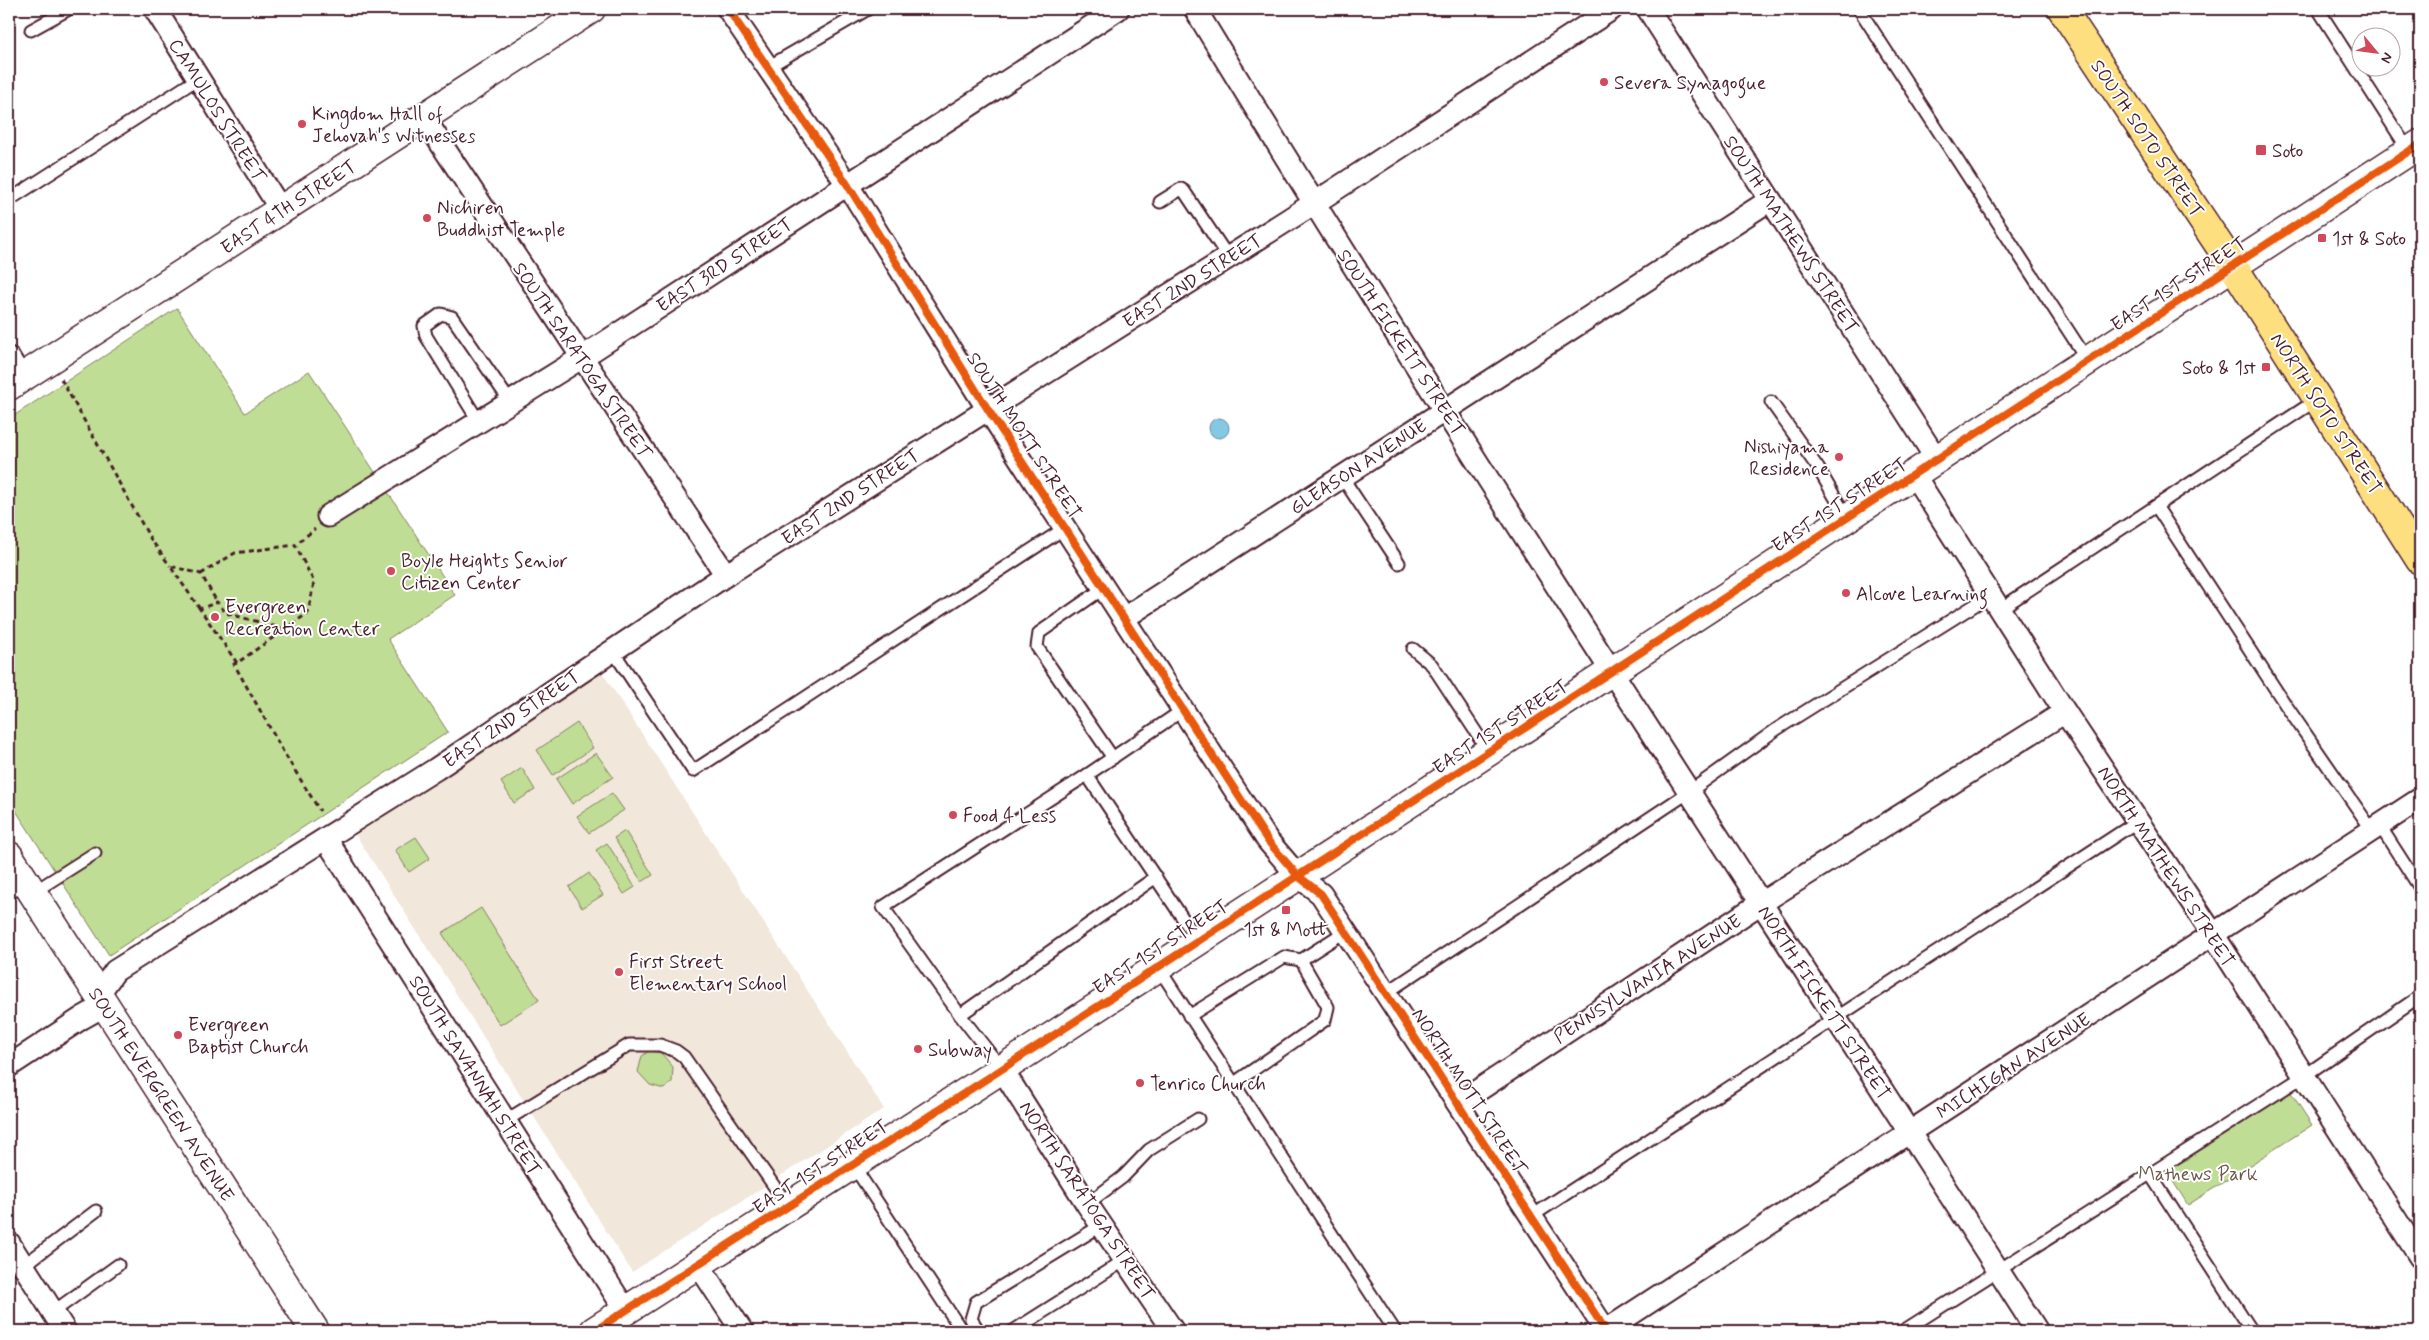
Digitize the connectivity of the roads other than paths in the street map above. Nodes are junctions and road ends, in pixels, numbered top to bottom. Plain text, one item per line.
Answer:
1 (69, 9) edge
2 (155, 9) edge
3 (591, 9) edge
4 (728, 9) edge
5 (868, 9) edge
6 (1118, 9) edge
7 (1195, 9) edge
8 (1612, 9) edge
9 (1648, 9) edge
10 (1860, 9) edge
11 (2062, 9) edge
12 (2318, 9) edge
13 (31, 30) dead end
14 (768, 67) junction
15 (198, 78) junction
16 (424, 118) junction
17 (2414, 147) edge
18 (847, 184) junction
19 (9, 200) edge
20 (1770, 200) junction
21 (1160, 202) dead end
22 (1313, 204) junction
23 (281, 210) junction
24 (1228, 257) junction
25 (2233, 266) junction
26 (581, 358) junction
27 (2088, 361) junction
28 (13, 374) edge
29 (2318, 399) junction
30 (510, 402) junction
31 (1771, 402) dead end
32 (987, 408) junction
33 (1445, 409) junction
34 (479, 422) junction
35 (1937, 460) junction
36 (1914, 475) junction
37 (1342, 477) junction
38 (2156, 506) junction
39 (1847, 518) junction
40 (322, 522) road end
41 (1065, 528) junction
42 (2420, 560) edge
43 (1399, 563) dead end
44 (726, 575) junction
45 (1104, 588) junction
46 (1995, 602) junction
47 (1124, 618) junction
48 (1413, 649) dead end
49 (613, 651) junction
50 (1612, 672) junction
51 (1183, 710) junction
52 (2065, 712) junction
53 (1488, 752) junction
54 (1113, 758) junction
55 (1087, 775) junction
56 (1689, 792) junction
57 (2420, 799) edge
58 (2138, 821) junction
59 (2376, 828) junction
60 (326, 838) junction
61 (95, 853) dead end
62 (9, 856) edge
63 (1298, 876) junction
64 (1156, 878) junction
65 (2420, 888) edge
66 (22, 890) edge
67 (1761, 903) junction
68 (1346, 931) junction
69 (2213, 934) junction
70 (1198, 941) junction
71 (1301, 960) junction
72 (1158, 967) junction
73 (1386, 993) junction
74 (2420, 996) edge
75 (101, 1000) junction
76 (960, 1015) junction
77 (1189, 1016) junction
78 (1836, 1018) junction
79 (9, 1066) edge
80 (1002, 1069) junction
81 (2304, 1076) junction
82 (1233, 1084) junction
83 (1459, 1103) junction
84 (1198, 1119) dead end
85 (505, 1121) junction
86 (1910, 1132) junction
87 (852, 1164) junction
88 (2150, 1174) junction
89 (1087, 1204) junction
90 (788, 1206) junction
91 (96, 1211) dead end
92 (1532, 1216) junction
93 (1102, 1225) junction
94 (9, 1243) edge
95 (2420, 1257) edge
96 (1126, 1260) junction
97 (698, 1264) junction
98 (118, 1265) dead end
99 (23, 1266) junction
100 (1998, 1270) junction
101 (626, 1311) junction
102 (53, 1312) junction
103 (65, 1331) edge
104 (315, 1331) edge
105 (594, 1331) edge
106 (742, 1331) edge
107 (962, 1331) edge
108 (979, 1331) edge
109 (1013, 1331) edge
110 (1173, 1331) edge
111 (1396, 1331) edge
112 (1606, 1331) edge
113 (1903, 1331) edge
114 (2037, 1331) edge
115 (2252, 1331) edge

1 - 13 lane
2 - 15 street, CAMULOS STREET
3 - 16 street, EAST 4TH STREET
4 - 14 street, SOUTH MOTT STREET
5 - 14 lane
6 - 18 street, EAST 3RD STREET
7 - 22 street, SOUTH FICKETT STREET
8 - 22 street, EAST 2ND STREET
9 - 20 street, SOUTH MATHEWS STREET
10 - 27 lane
11 - 25 main road, SOUTH SOTO STREET
12 - 17 lane
14 - 18 street, SOUTH MOTT STREET
15 - 19 lane
15 - 23 street, CAMULOS STREET
16 - 23 street, EAST 4TH STREET
16 - 26 street, SOUTH SARATOGA STREET
17 - 25 street, EAST 1ST STREET
18 - 26 street, EAST 3RD STREET
18 - 32 street, SOUTH MOTT STREET
20 - 33 street, GLEASON AVENUE
20 - 35 street, SOUTH MATHEWS STREET
21 - 24 lane
22 - 24 street, EAST 2ND STREET
22 - 33 street, SOUTH FICKETT STREET
23 - 28 street, EAST 4TH STREET
24 - 32 street, EAST 2ND STREET
25 - 27 street, EAST 1ST STREET
25 - 29 main road, NORTH SOTO STREET
26 - 30 street, EAST 3RD STREET
26 - 44 street, SOUTH SARATOGA STREET
27 - 35 street, EAST 1ST STREET
29 - 38 lane
29 - 42 main road, NORTH SOTO STREET
30 - 34 street, EAST 3RD STREET
30 - 34 lane
31 - 39 lane
32 - 41 street, SOUTH MOTT STREET
32 - 44 street, EAST 2ND STREET
33 - 37 street, GLEASON AVENUE
33 - 50 street, SOUTH FICKETT STREET
34 - 40 street, EAST 3RD STREET
35 - 36 street, EAST 1ST STREET
36 - 39 street, EAST 1ST STREET
36 - 46 street, NORTH MATHEWS STREET
37 - 43 lane
37 - 47 street, GLEASON AVENUE
38 - 46 lane
38 - 59 lane
39 - 50 street, EAST 1ST STREET
41 - 45 street, SOUTH MOTT STREET
41 - 49 lane
44 - 49 street, EAST 2ND STREET
45 - 47 street, SOUTH MOTT STREET
45 - 54 lane
46 - 52 street, NORTH MATHEWS STREET
46 - 56 lane
47 - 51 street, SOUTH MOTT STREET
48 - 53 lane
49 - 60 street, EAST 2ND STREET
50 - 53 street, EAST 1ST STREET
50 - 56 street, NORTH FICKETT STREET
51 - 54 lane
51 - 63 street, SOUTH MOTT STREET
52 - 58 street, NORTH MATHEWS STREET
52 - 67 street, PENNSYLVANIA AVENUE
53 - 63 street, EAST 1ST STREET
54 - 55 lane
55 - 64 lane
55 - 76 lane
56 - 67 street, NORTH FICKETT STREET
56 - 73 lane
57 - 59 street, MICHIGAN AVENUE
58 - 69 street, NORTH MATHEWS STREET
58 - 78 lane
59 - 65 lane
59 - 69 street, MICHIGAN AVENUE
60 - 75 street, EAST 2ND STREET
60 - 85 street, SOUTH SAVANNAH STREET
61 - 66 lane
62 - 66 street, SOUTH EVERGREEN AVENUE
63 - 68 street, NORTH MOTT STREET
63 - 70 street, EAST 1ST STREET
64 - 70 lane
64 - 76 lane
66 - 75 street, SOUTH EVERGREEN AVENUE
67 - 78 street, NORTH FICKETT STREET
67 - 83 street, PENNSYLVANIA AVENUE
68 - 71 lane
68 - 73 street, NORTH MOTT STREET
69 - 81 street, NORTH MATHEWS STREET
69 - 86 street, MICHIGAN AVENUE
70 - 72 street, EAST 1ST STREET
71 - 77 lane
71 - 82 lane
72 - 77 lane
72 - 80 street, EAST 1ST STREET
73 - 83 street, NORTH MOTT STREET
74 - 81 lane
75 - 79 street, EAST 2ND STREET
75 - 104 street, SOUTH EVERGREEN AVENUE
76 - 80 lane
77 - 82 lane
78 - 86 street, NORTH FICKETT STREET
78 - 92 lane
80 - 87 street, EAST 1ST STREET
80 - 89 street, NORTH SARATOGA STREET
81 - 88 lane
81 - 95 street, NORTH MATHEWS STREET
82 - 111 lane
83 - 92 street, NORTH MOTT STREET
84 - 89 lane
85 - 90 lane
85 - 101 street, SOUTH SAVANNAH STREET
86 - 100 street, NORTH FICKETT STREET
86 - 112 street, MICHIGAN AVENUE
87 - 90 street, EAST 1ST STREET
87 - 107 lane
88 - 100 lane
88 - 115 lane
89 - 93 street, NORTH SARATOGA STREET
90 - 97 street, EAST 1ST STREET
91 - 99 lane
92 - 112 street, NORTH MOTT STREET
93 - 96 street, NORTH SARATOGA STREET
93 - 108 lane
94 - 99 street
96 - 109 lane
96 - 110 street, NORTH SARATOGA STREET
97 - 101 street, EAST 1ST STREET
97 - 106 street
98 - 102 lane
99 - 102 street
100 - 113 lane
100 - 114 street, NORTH FICKETT STREET
101 - 105 street, EAST 1ST STREET
102 - 103 street

